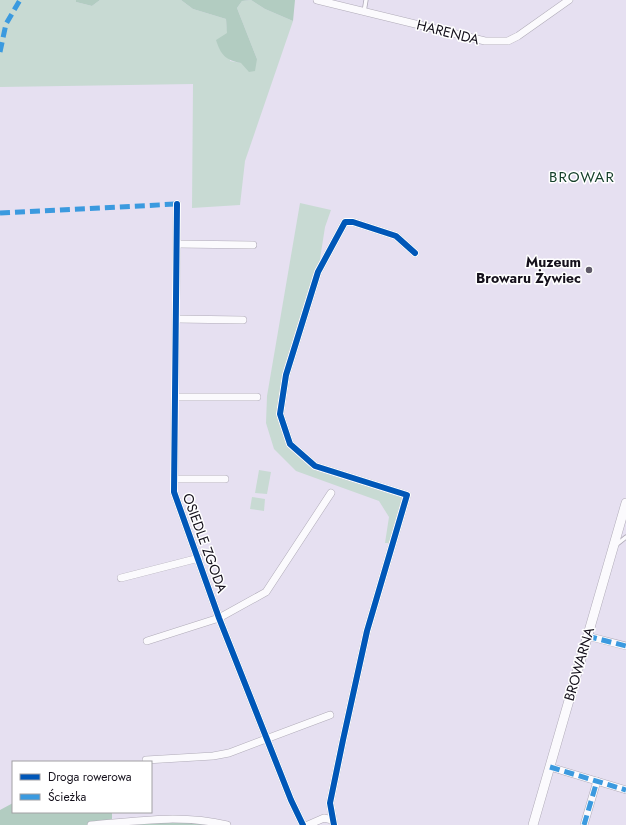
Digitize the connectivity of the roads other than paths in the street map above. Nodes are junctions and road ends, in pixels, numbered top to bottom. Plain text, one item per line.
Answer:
1 (317, 0) edge
2 (366, 0) edge
3 (569, 0) edge
4 (364, 12) junction
5 (177, 204) dead end
6 (177, 244) junction
7 (253, 245) dead end
8 (416, 253) dead end
9 (176, 319) junction
10 (243, 320) dead end
11 (175, 397) junction
12 (257, 397) dead end
13 (174, 479) junction
14 (225, 479) dead end
15 (331, 493) dead end
16 (626, 503) edge
17 (626, 537) edge
18 (613, 547) junction
19 (199, 558) junction
20 (121, 578) dead end
21 (219, 618) junction
22 (588, 636) junction
23 (147, 641) dead end
24 (626, 646) edge
25 (330, 715) dead end
26 (267, 739) junction
27 (146, 760) dead end
28 (550, 767) junction
29 (597, 781) junction
30 (626, 790) edge
31 (333, 822) edge
32 (92, 825) edge
33 (227, 825) edge
34 (303, 825) edge
35 (308, 825) edge
36 (533, 825) edge
37 (584, 825) edge

1 - 4 street, HARENDA
2 - 4 lane
3 - 4 street, HARENDA
5 - 6 street, OSIEDLE ZGODA
6 - 7 street
6 - 9 street, OSIEDLE ZGODA
8 - 31 street
9 - 10 street
9 - 11 street, OSIEDLE ZGODA
11 - 12 street
11 - 13 street, OSIEDLE ZGODA
13 - 14 street, OSIEDLE ZGODA
13 - 19 street, OSIEDLE ZGODA
15 - 21 street, OSIEDLE ZGODA
16 - 18 street, BROWARNA
17 - 18 lane
18 - 22 street, BROWARNA
19 - 20 street, OSIEDLE ZGODA
19 - 21 street, OSIEDLE ZGODA
21 - 23 street, OSIEDLE ZGODA
21 - 26 street, OSIEDLE ZGODA
22 - 24 street
22 - 28 street, BROWARNA
25 - 26 street
26 - 27 street
26 - 34 street, OSIEDLE ZGODA
28 - 29 street
28 - 36 street, BROWARNA
29 - 30 street
29 - 37 street
31 - 35 street
32 - 33 street

